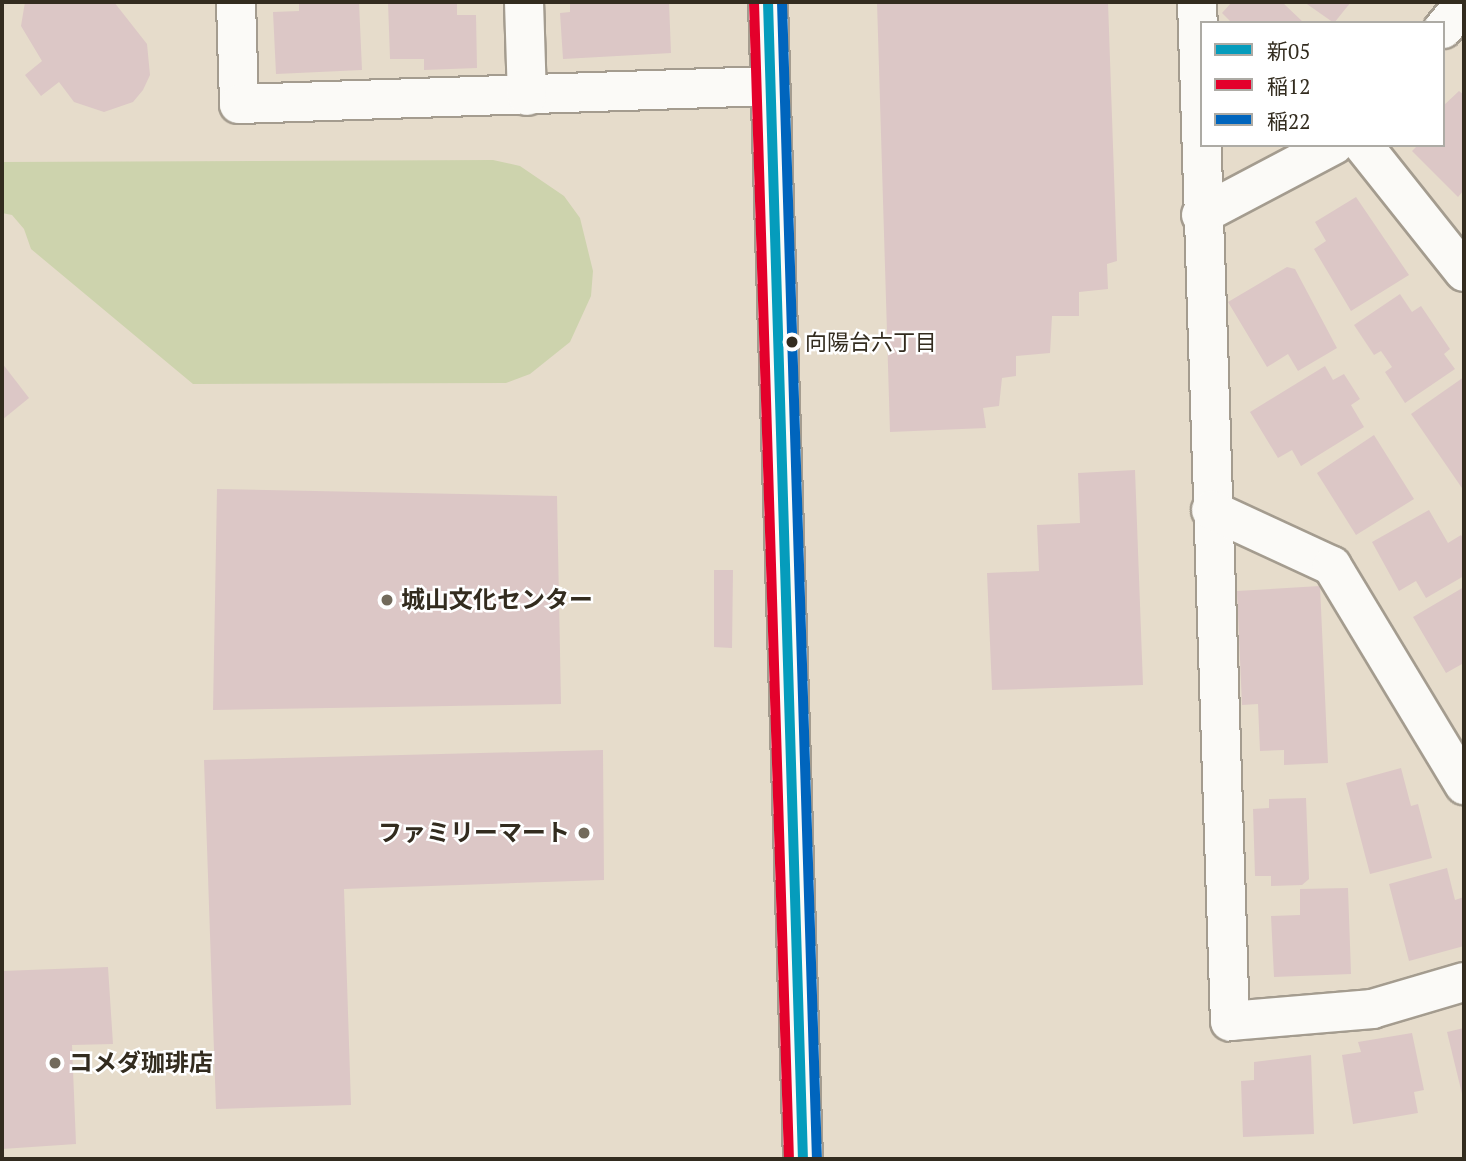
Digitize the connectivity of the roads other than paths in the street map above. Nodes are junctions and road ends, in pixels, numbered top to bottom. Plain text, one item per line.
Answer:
1 (236, 2) edge
2 (524, 2) edge
3 (768, 2) edge
4 (1197, 2) edge
5 (1464, 4) edge
6 (1445, 27) edge
7 (770, 86) junction
8 (527, 96) junction
9 (1330, 147) edge
10 (1365, 147) edge
11 (1201, 215) junction
12 (1464, 272) edge
13 (1211, 510) junction
14 (1464, 785) edge
15 (1464, 982) edge
16 (803, 1159) edge

1 - 8 street
2 - 8 street
3 - 7 street
4 - 11 street
5 - 6 street
7 - 8 street
7 - 16 street
9 - 11 street
10 - 12 street
11 - 13 street
13 - 14 street
13 - 15 street

